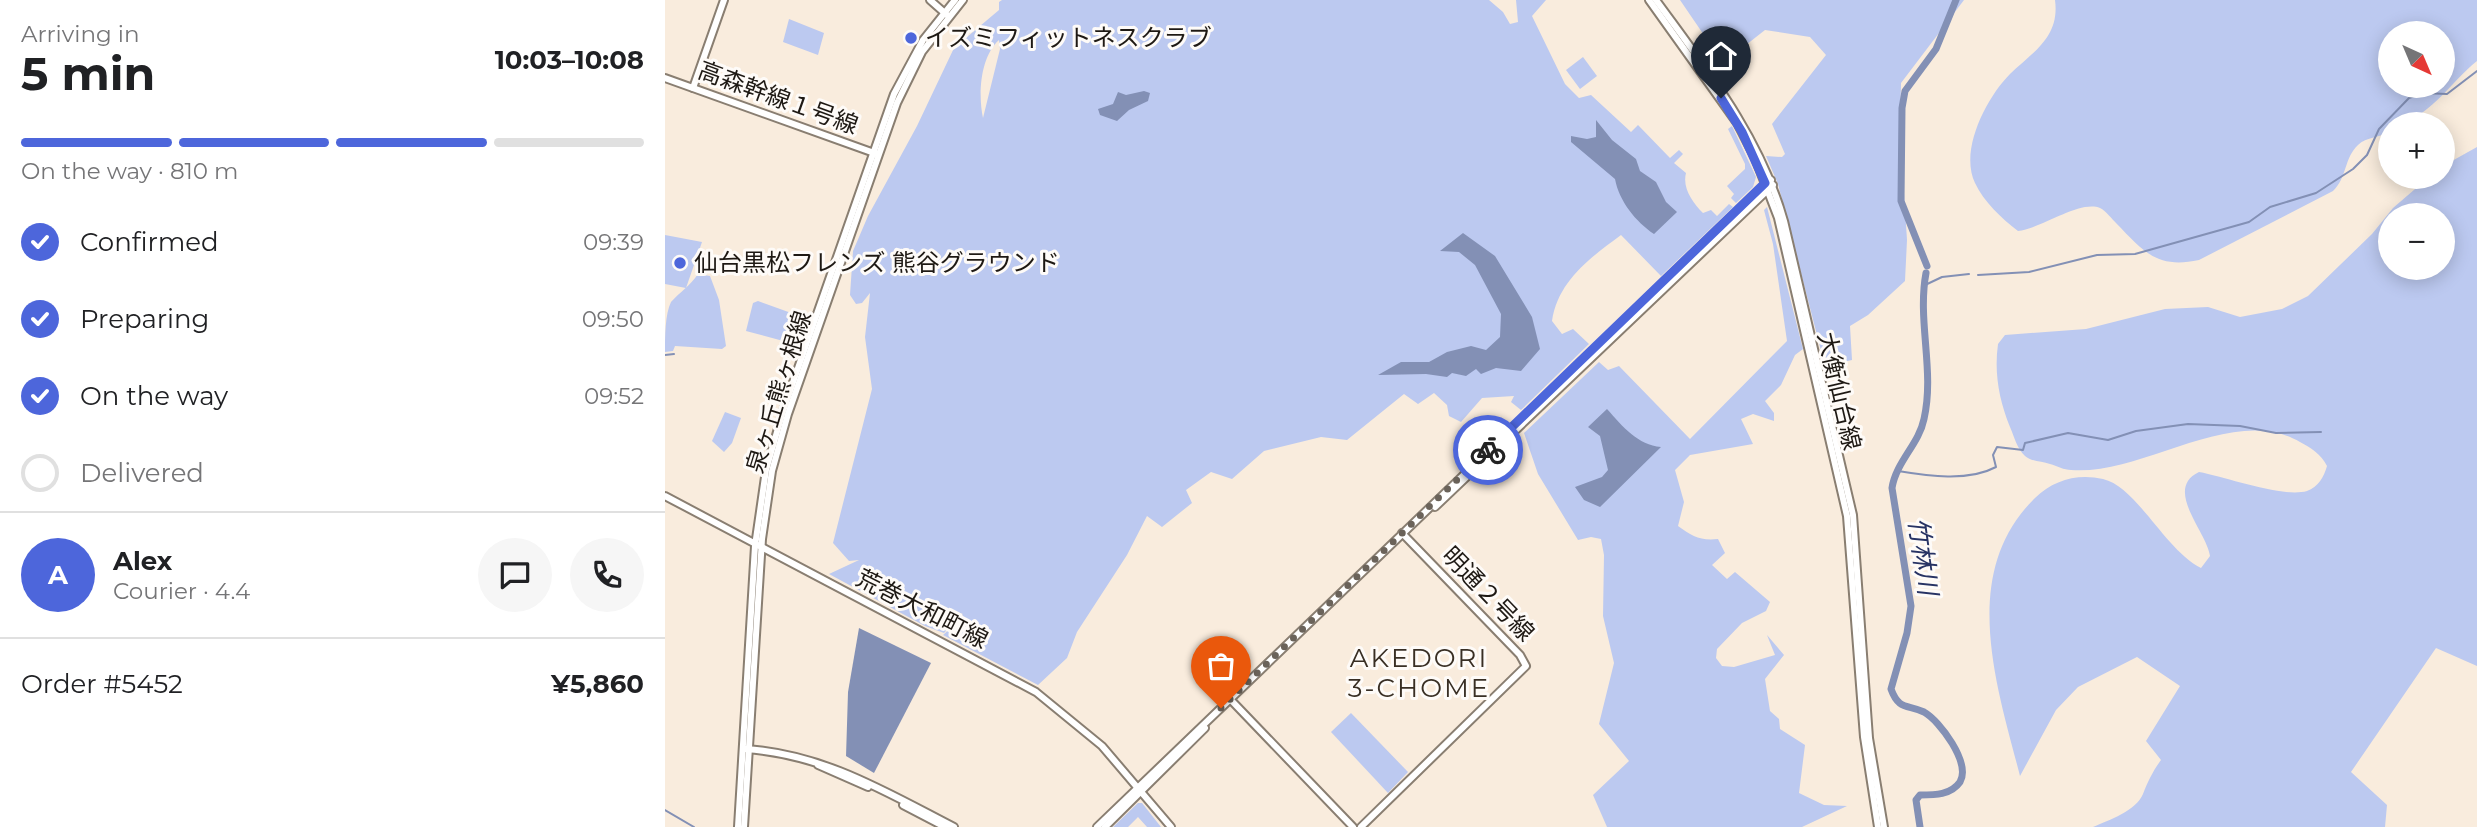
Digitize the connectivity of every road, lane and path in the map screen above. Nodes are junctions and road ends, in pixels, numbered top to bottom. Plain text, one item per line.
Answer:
1 (724, 0) edge
2 (930, 0) edge
3 (955, 0) edge
4 (963, 0) edge
5 (1649, 0) edge
6 (1656, 0) edge
7 (946, 14) junction
8 (665, 78) edge
9 (694, 88) junction
10 (876, 153) junction
11 (1769, 184) junction
12 (665, 495) edge
13 (1404, 534) junction
14 (758, 547) junction
15 (1231, 700) junction
16 (746, 752) junction
17 (1140, 789) junction
18 (738, 827) edge
19 (744, 827) edge
20 (945, 827) edge
21 (954, 827) edge
22 (1097, 827) edge
23 (1105, 827) edge
24 (1171, 827) edge
25 (1353, 827) edge
26 (1361, 827) edge
27 (1881, 827) edge

1 - 9 street
2 - 7 street
3 - 7 street, 泉ヶ丘熊ヶ根線
4 - 7 street, 泉ヶ丘熊ヶ根線
5 - 11 street, 大衡仙台線
6 - 11 street, 大衡仙台線
7 - 10 street, 泉ヶ丘熊ヶ根線
8 - 9 street, 高森幹線１号線
9 - 10 street, 高森幹線１号線
10 - 14 street, 泉ヶ丘熊ヶ根線
11 - 13 street
11 - 27 street, 大衡仙台線
12 - 14 street, 荒巻大和町線
13 - 15 street
13 - 26 street, 明通２号線
14 - 16 street, 泉ヶ丘熊ヶ根線
14 - 17 street, 荒巻大和町線
15 - 17 street
15 - 25 street
16 - 18 street, 泉ヶ丘熊ヶ根線
16 - 19 street, 泉ヶ丘熊ヶ根線
16 - 20 street
16 - 21 street
17 - 22 street
17 - 23 street
17 - 24 street, 荒巻大和町線

